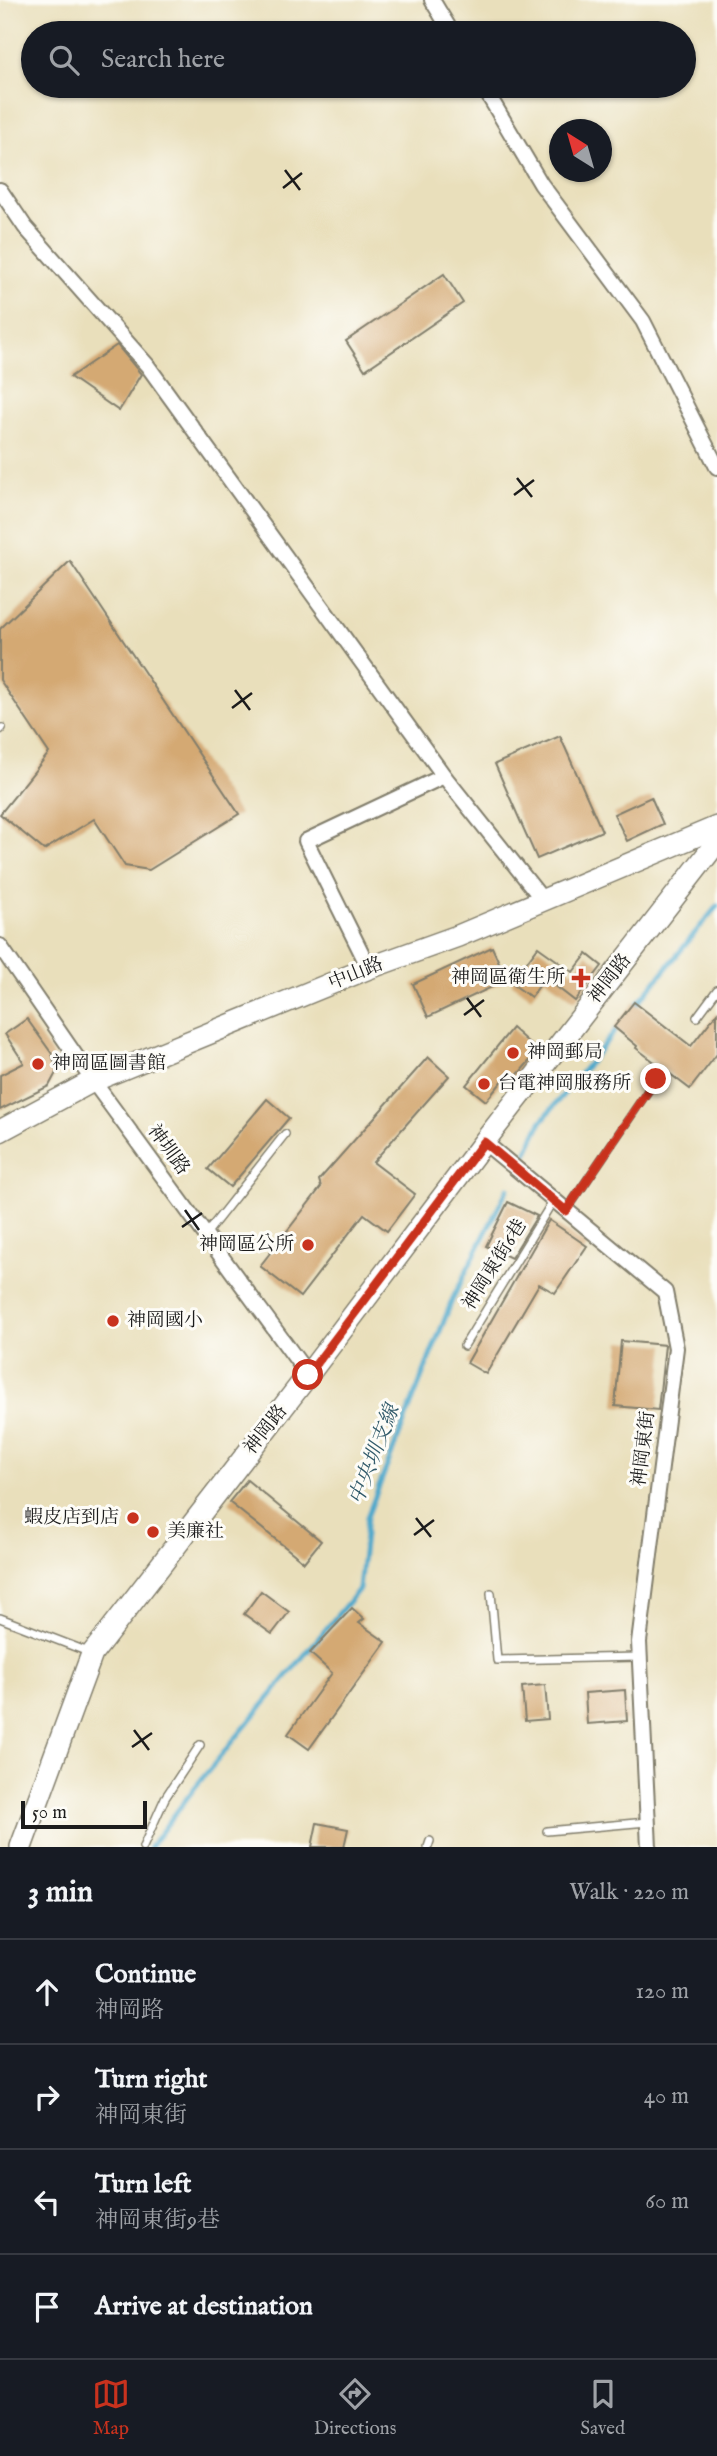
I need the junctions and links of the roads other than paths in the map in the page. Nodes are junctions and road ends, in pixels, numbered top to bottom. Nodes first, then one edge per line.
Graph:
1 (432, 0) edge
2 (445, 21) edge
3 (490, 98) edge
4 (0, 190) edge
5 (717, 467) edge
6 (444, 776) junction
7 (717, 827) edge
8 (717, 842) edge
9 (542, 899) junction
10 (2, 954) edge
11 (369, 968) junction
12 (717, 990) edge
13 (697, 1017) dead end
14 (656, 1079) dead end
15 (93, 1081) junction
16 (0, 1130) edge
17 (285, 1134) dead end
18 (484, 1142) junction
19 (553, 1200) junction
20 (566, 1211) junction
21 (205, 1235) junction
22 (464, 1346) dead end
23 (308, 1375) junction
24 (491, 1593) dead end
25 (0, 1618) edge
26 (92, 1654) junction
27 (640, 1657) junction
28 (201, 1745) dead end
29 (648, 1822) junction
30 (547, 1831) dead end
31 (21, 1847) edge
32 (143, 1847) edge
33 (649, 1847) edge

1 - 2 street
3 - 5 street
4 - 6 street
6 - 9 street
6 - 11 street
7 - 9 street, 中山路
8 - 18 street, 神岡路
9 - 11 street, 中山路
10 - 15 street, 神圳路
11 - 15 street, 中山路
12 - 13 lane
14 - 20 lane
15 - 16 street, 中山路
15 - 21 street, 神圳路
17 - 21 lane
18 - 19 street, 神岡東街
18 - 23 street, 神岡路
19 - 20 street, 神岡東街
19 - 22 lane, 神岡東街6巷
20 - 27 street, 神岡東街
21 - 23 street, 神圳路
23 - 26 street, 神岡路
24 - 27 lane
25 - 26 lane
26 - 31 street, 神岡路
27 - 29 street, 神岡東街
28 - 32 lane
29 - 30 lane
29 - 33 street, 神岡東街

